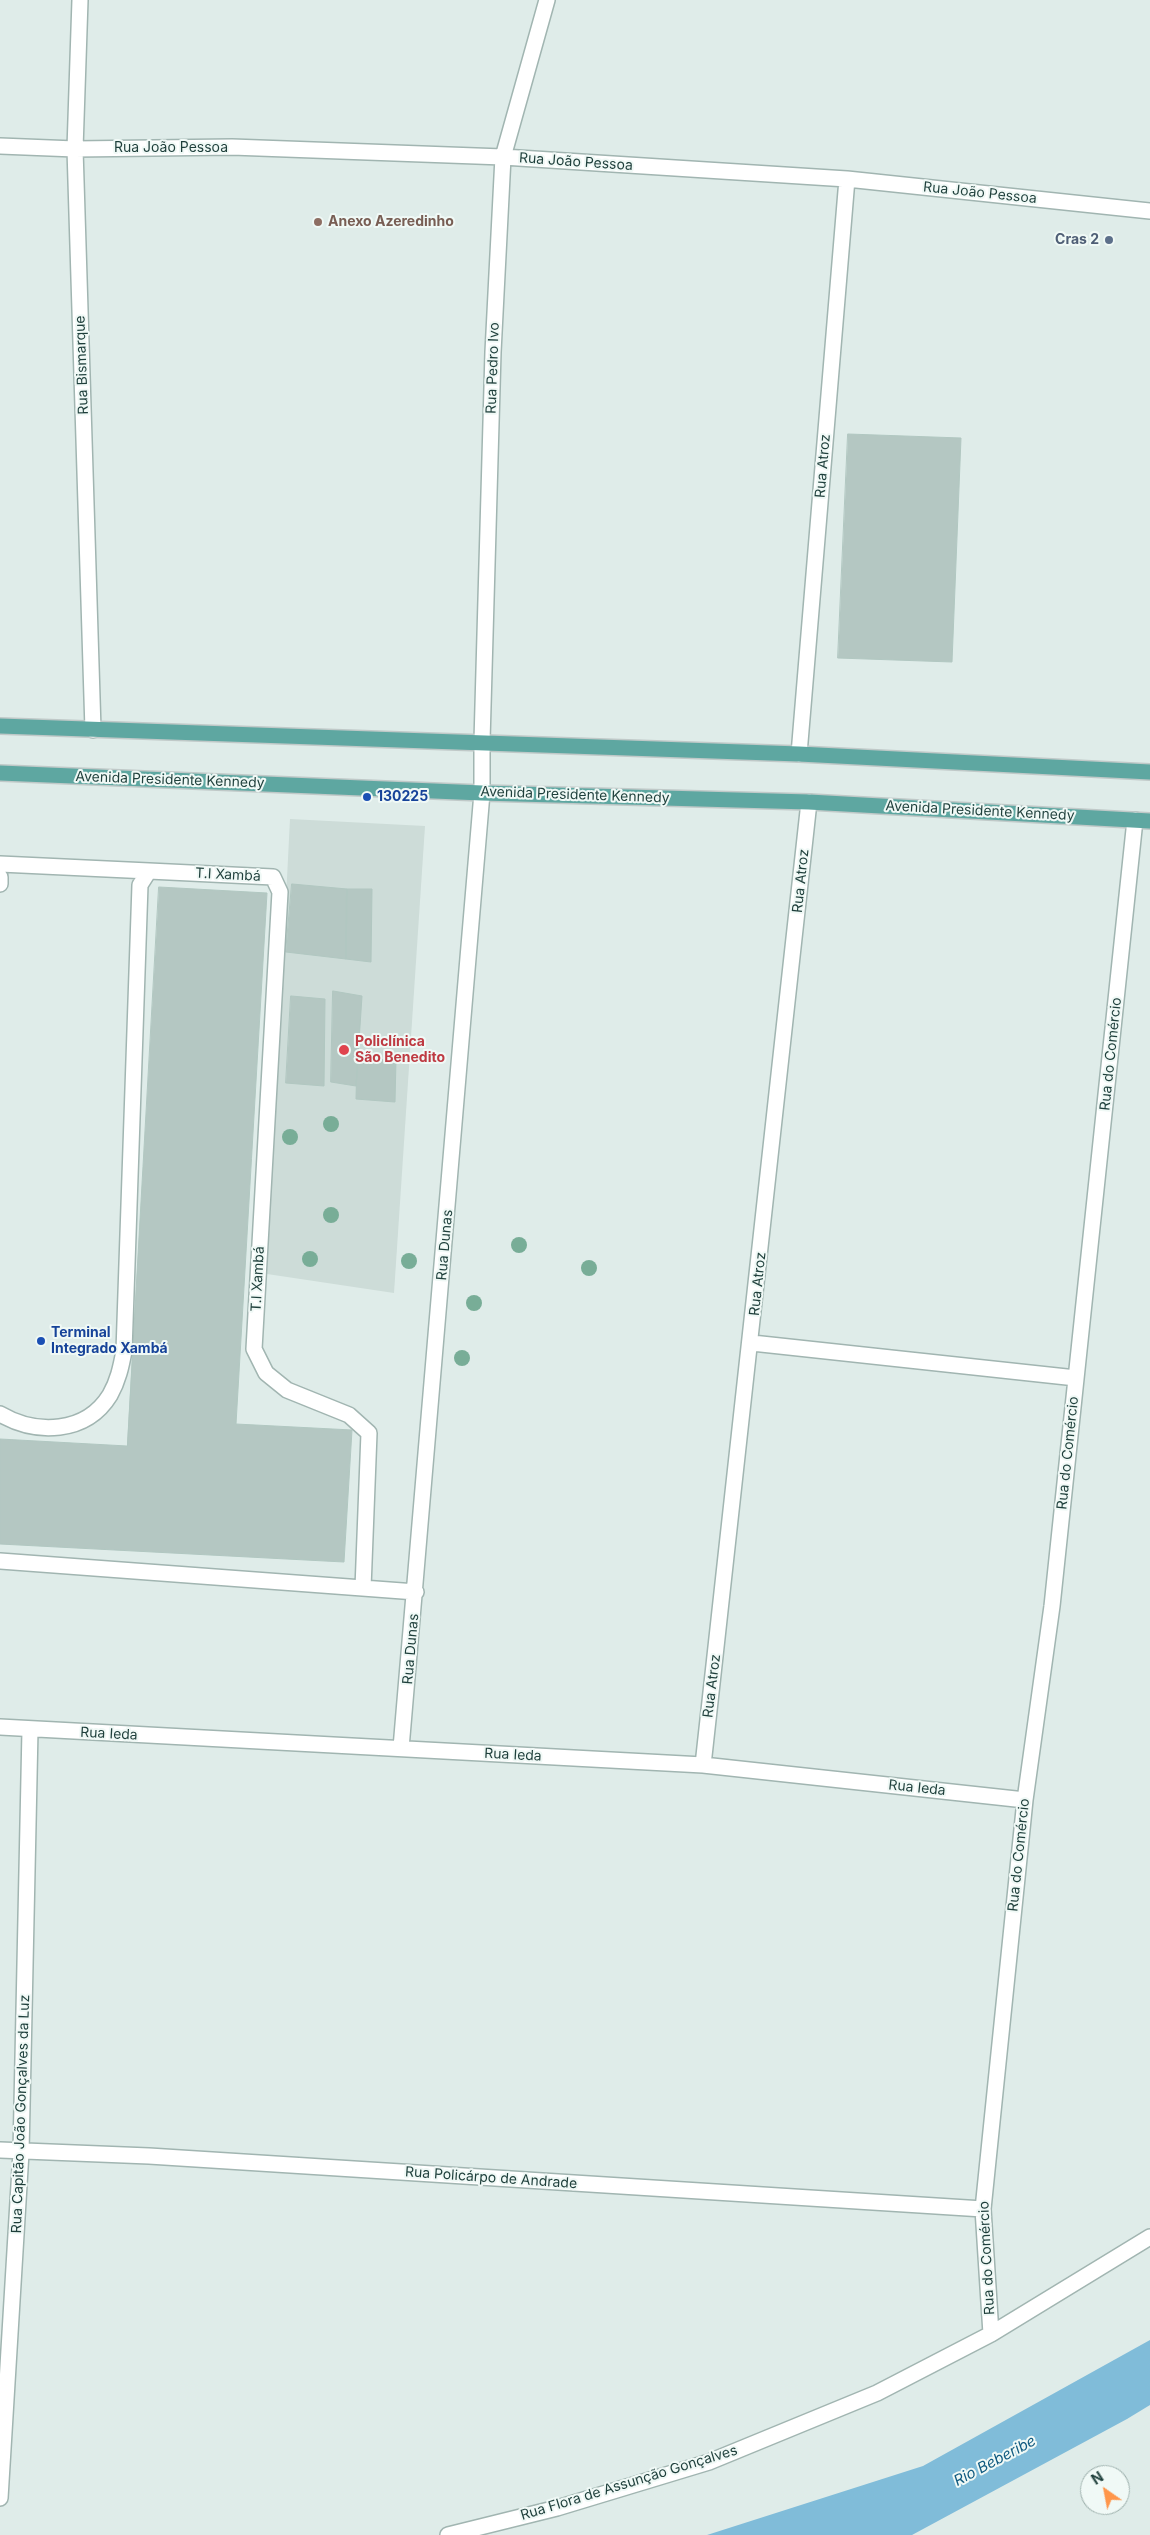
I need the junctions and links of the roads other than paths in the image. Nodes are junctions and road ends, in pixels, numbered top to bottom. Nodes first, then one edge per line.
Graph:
1 (80, 0) edge
2 (547, 0) edge
3 (0, 146) edge
4 (75, 149) junction
5 (503, 157) junction
6 (847, 179) junction
7 (1150, 211) edge
8 (0, 726) edge
9 (93, 730) junction
10 (482, 741) junction
11 (799, 754) junction
12 (1150, 772) edge
13 (0, 773) edge
14 (482, 793) junction
15 (809, 802) junction
16 (1143, 820) edge
17 (0, 864) edge
18 (149, 871) junction
19 (0, 877) edge
20 (0, 884) edge
21 (752, 1343) junction
22 (1076, 1378) junction
23 (0, 1414) edge
24 (0, 1561) edge
25 (363, 1588) junction
26 (416, 1592) junction
27 (0, 1727) edge
28 (30, 1730) junction
29 (402, 1748) junction
30 (703, 1765) junction
31 (1025, 1800) junction
32 (0, 2150) edge
33 (21, 2152) junction
34 (982, 2209) junction
35 (1150, 2237) edge
36 (991, 2334) junction
37 (0, 2498) edge
38 (448, 2535) edge

1 - 4 street, Rua Bismarque
2 - 5 street, Rua Pedro Ivo
3 - 4 street, Rua João Pessoa
4 - 5 street, Rua João Pessoa
4 - 9 street, Rua Bismarque
5 - 6 street, Rua João Pessoa
5 - 10 street, Rua Pedro Ivo
6 - 7 street, Rua João Pessoa
6 - 11 street, Rua Atroz
8 - 9 main road
9 - 10 main road
10 - 11 main road
10 - 14 street, Rua Dunas
11 - 12 main road
13 - 14 main road, Avenida Presidente Kennedy
14 - 15 main road, Avenida Presidente Kennedy
14 - 26 street, Rua Dunas
15 - 16 main road, Avenida Presidente Kennedy
15 - 21 street, Rua Atroz
16 - 22 street, Rua do Comércio
17 - 18 street
18 - 23 street
18 - 25 street, T.I Xambá
19 - 20 street
21 - 22 street, Rua do Comércio
21 - 30 street, Rua Atroz
22 - 31 street, Rua do Comércio
24 - 25 street
25 - 26 street
26 - 29 street, Rua Dunas
27 - 28 street, Rua Ieda
28 - 29 street, Rua Ieda
28 - 33 street, Rua Capitão João Gonçalves da Luz
29 - 30 street, Rua Ieda
30 - 31 street, Rua Ieda
31 - 34 street, Rua do Comércio
32 - 33 street, Rua Policárpo de Andrade
33 - 34 street, Rua Policárpo de Andrade
33 - 37 street, Rua Capitão João Gonçalves da Luz
34 - 36 street, Rua do Comércio
35 - 36 street, Rua Flora de Assunção Gonçalves
36 - 38 street, Rua Flora de Assunção Gonçalves

